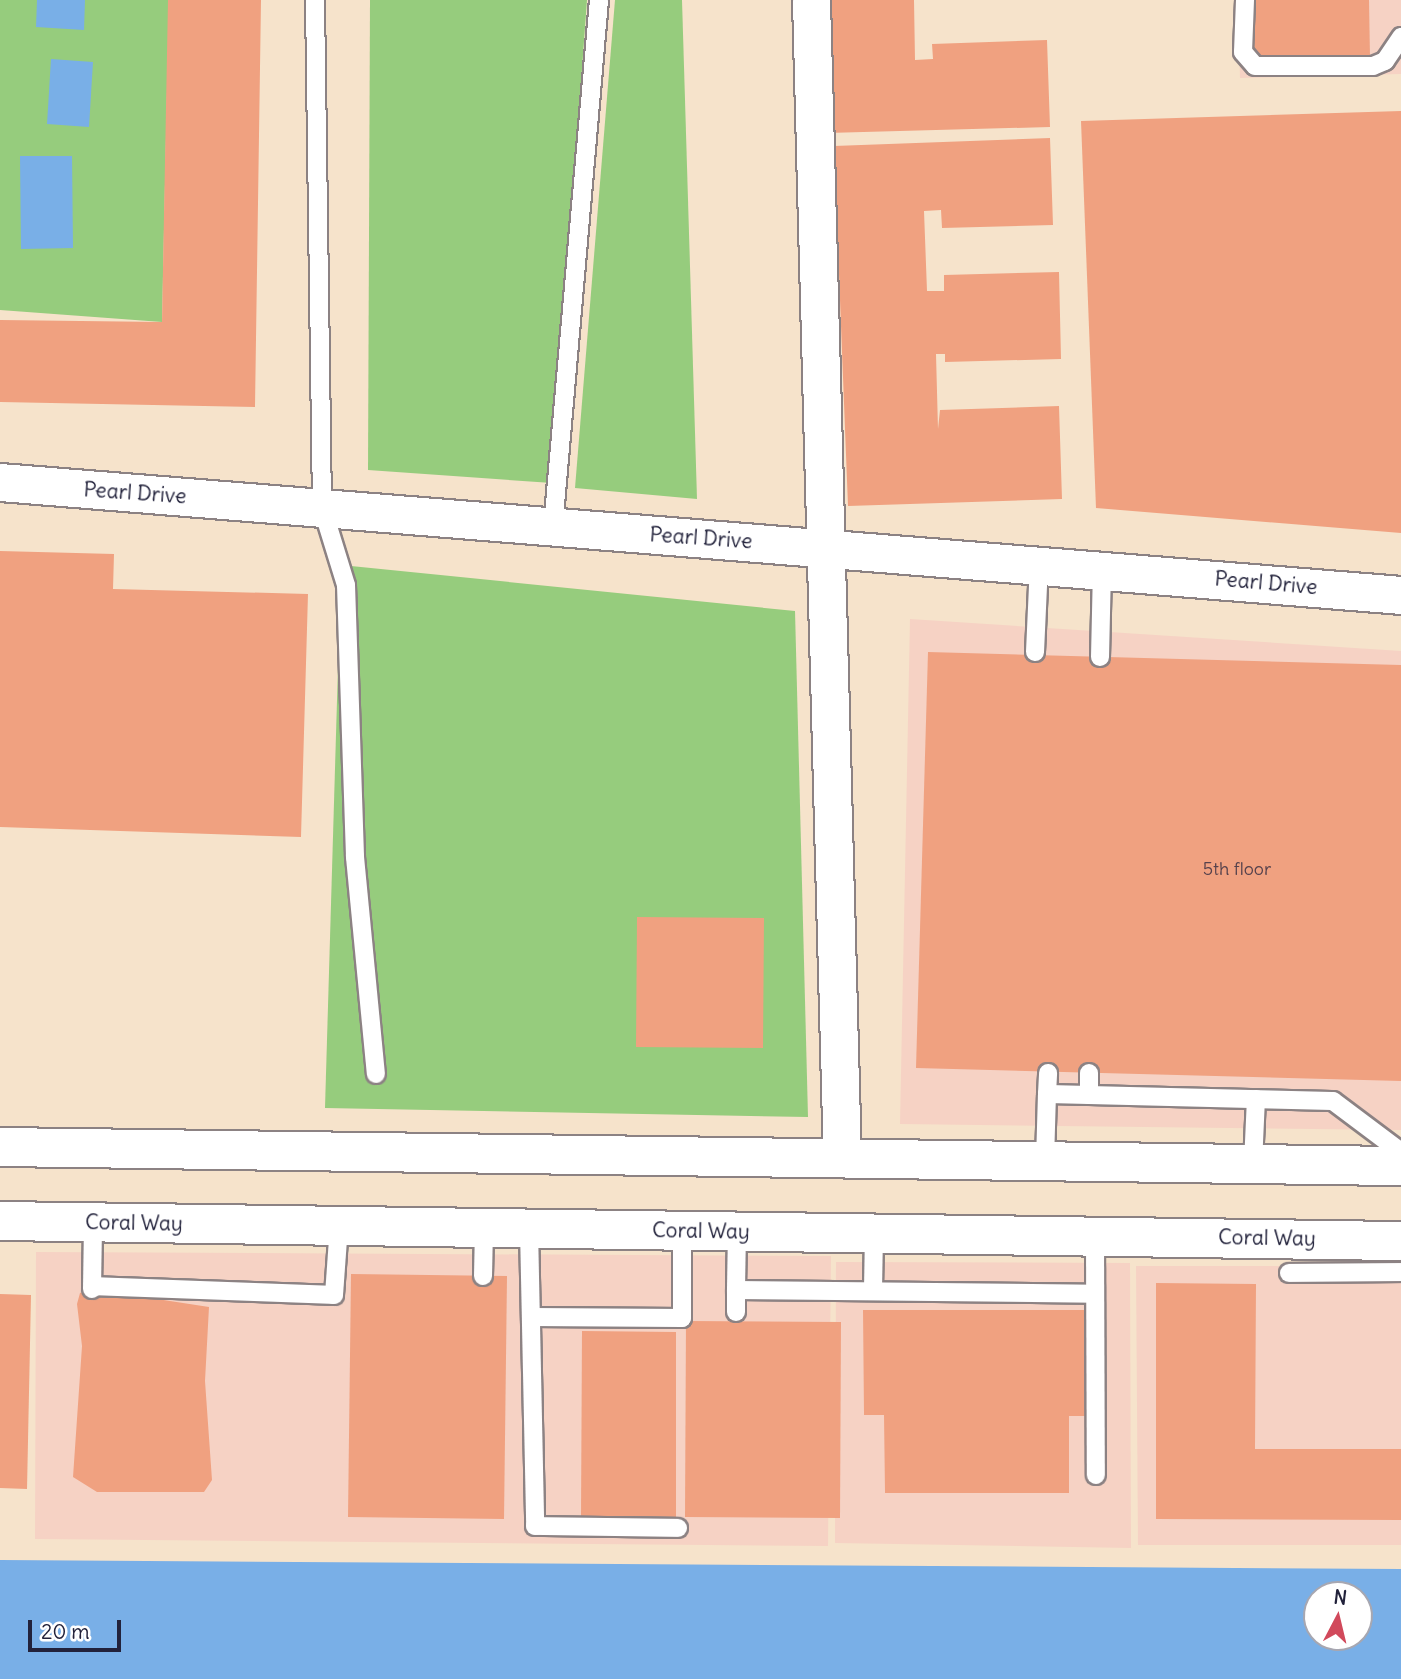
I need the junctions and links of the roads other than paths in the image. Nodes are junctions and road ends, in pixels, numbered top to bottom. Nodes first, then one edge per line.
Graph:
1 (315, 0) edge
2 (599, 0) edge
3 (811, 0) edge
4 (1245, 0) edge
5 (1401, 37) edge
6 (0, 482) edge
7 (322, 507) junction
8 (553, 527) junction
9 (825, 548) junction
10 (1039, 565) junction
11 (1102, 571) junction
12 (1401, 595) edge
13 (1035, 652) dead end
14 (1100, 657) dead end
15 (1048, 1073) dead end
16 (1089, 1073) dead end
17 (376, 1074) dead end
18 (1046, 1094) junction
19 (1089, 1095) junction
20 (1256, 1099) junction
21 (0, 1147) edge
22 (1401, 1152) edge
23 (842, 1158) junction
24 (1045, 1161) junction
25 (1253, 1164) junction
26 (1401, 1166) edge
27 (0, 1221) edge
28 (93, 1222) junction
29 (339, 1225) junction
30 (484, 1228) junction
31 (529, 1228) junction
32 (682, 1231) junction
33 (737, 1231) junction
34 (874, 1234) junction
35 (1095, 1238) junction
36 (1401, 1241) edge
37 (1401, 1272) edge
38 (1289, 1273) dead end
39 (484, 1276) dead end
40 (736, 1290) junction
41 (873, 1290) junction
42 (1095, 1294) junction
43 (736, 1312) dead end
44 (531, 1317) junction
45 (1096, 1475) dead end
46 (678, 1528) dead end

1 - 7 lane
2 - 8 lane
3 - 9 street
4 - 5 lane
6 - 7 street, Pearl Drive
7 - 8 street, Pearl Drive
7 - 17 lane
8 - 9 street, Pearl Drive
9 - 10 street, Pearl Drive
9 - 23 street
10 - 11 street, Pearl Drive
10 - 13 lane
11 - 12 street, Pearl Drive
11 - 14 lane
15 - 18 lane
16 - 19 lane
18 - 19 lane
18 - 24 lane
19 - 20 lane
20 - 22 lane
20 - 25 lane
21 - 23 street
23 - 24 street
24 - 25 street
25 - 26 street
27 - 28 street, Coral Way
28 - 29 street, Coral Way
28 - 29 lane
29 - 30 street, Coral Way
30 - 31 street, Coral Way
30 - 39 lane
31 - 32 street, Coral Way
31 - 44 lane
32 - 33 street, Coral Way
32 - 44 lane
33 - 34 street, Coral Way
33 - 40 lane
34 - 35 street, Coral Way
34 - 41 lane
35 - 36 street, Coral Way
35 - 42 lane
37 - 38 lane
40 - 41 lane
40 - 43 lane
41 - 42 lane
42 - 45 lane
44 - 46 lane

